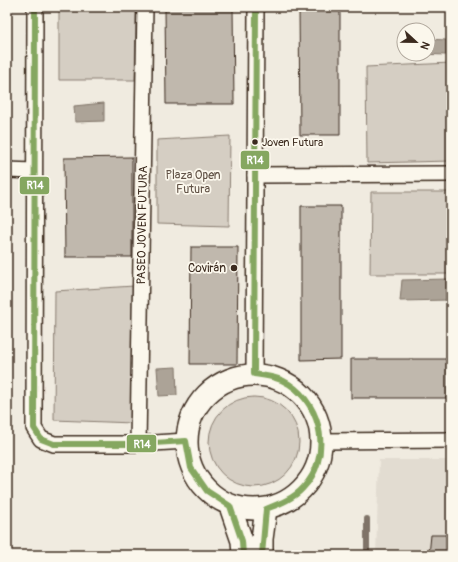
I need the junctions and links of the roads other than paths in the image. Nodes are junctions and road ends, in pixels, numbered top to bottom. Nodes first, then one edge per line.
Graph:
1 (35, 7) edge
2 (145, 7) edge
3 (256, 7) edge
4 (7, 170) edge
5 (34, 171) junction
6 (451, 174) edge
7 (255, 175) junction
8 (254, 374) junction
9 (451, 440) edge
10 (186, 441) junction
11 (321, 441) junction
12 (138, 444) junction
13 (230, 506) junction
14 (266, 509) junction
15 (242, 555) edge
16 (262, 555) edge

1 - 5 street
2 - 12 street, PASEO JOVEN FUTURA
3 - 7 street
4 - 5 street
5 - 12 street
6 - 7 street
7 - 8 street
8 - 10 street
8 - 11 street
9 - 11 street
10 - 12 street
10 - 13 street
11 - 14 street
13 - 14 street
13 - 15 street
14 - 16 street

